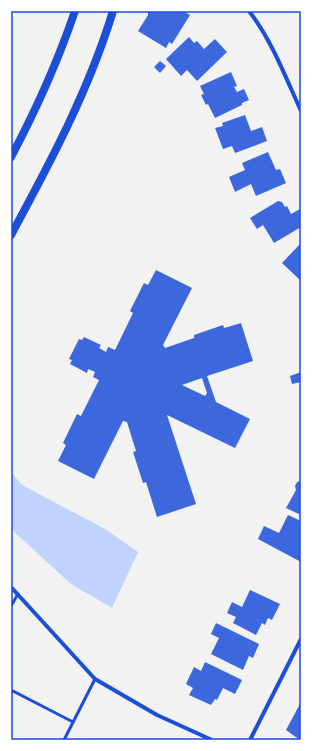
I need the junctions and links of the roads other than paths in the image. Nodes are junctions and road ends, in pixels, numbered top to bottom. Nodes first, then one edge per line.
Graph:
1 (75, 11) edge
2 (113, 11) edge
3 (249, 11) edge
4 (301, 111) edge
5 (11, 157) edge
6 (11, 235) edge
7 (11, 586) edge
8 (18, 594) junction
9 (11, 606) edge
10 (301, 639) edge
11 (95, 679) junction
12 (11, 690) edge
13 (73, 722) junction
14 (64, 740) edge
15 (212, 740) edge
16 (250, 740) edge

1 - 5 main road
2 - 6 main road
3 - 4 street
7 - 8 street
8 - 9 lane
8 - 11 street
10 - 16 street
11 - 13 lane
11 - 15 street
12 - 13 lane
13 - 14 lane

